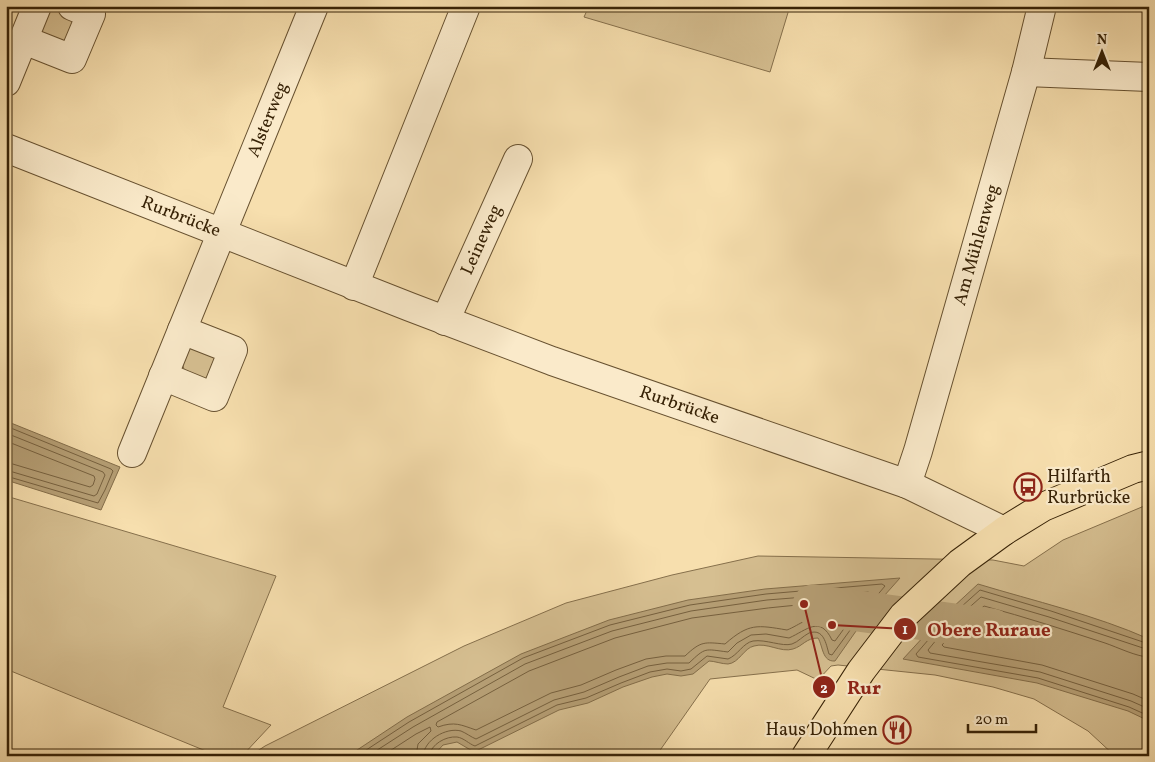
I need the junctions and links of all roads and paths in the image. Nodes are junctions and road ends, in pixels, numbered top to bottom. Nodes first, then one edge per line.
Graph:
1 (38, 6) edge
2 (72, 6) edge
3 (314, 6) edge
4 (466, 6) edge
5 (1042, 6) edge
6 (24, 40) junction
7 (1026, 72) junction
8 (1149, 77) edge
9 (6, 82) edge
10 (6, 148) edge
11 (518, 159) dead end
12 (221, 233) junction
13 (354, 286) junction
14 (445, 321) junction
15 (182, 330) junction
16 (163, 376) junction
17 (132, 453) dead end
18 (1149, 465) edge
19 (907, 484) junction
20 (1004, 531) junction
21 (806, 756) edge

1 - 6 street
2 - 6 street
3 - 12 street, Alsterweg
4 - 13 street
5 - 7 street, Am Mühlenweg
6 - 9 street
7 - 8 street
7 - 19 street, Am Mühlenweg
10 - 12 street, Rurbrücke
11 - 14 street, Leineweg
12 - 13 street, Rurbrücke
12 - 15 street, Alsterweg
13 - 14 street, Rurbrücke
14 - 19 street, Rurbrücke
15 - 16 street, Alsterweg
15 - 16 street
16 - 17 street, Alsterweg
18 - 20 main road
19 - 20 street, Rurbrücke
20 - 21 main road

